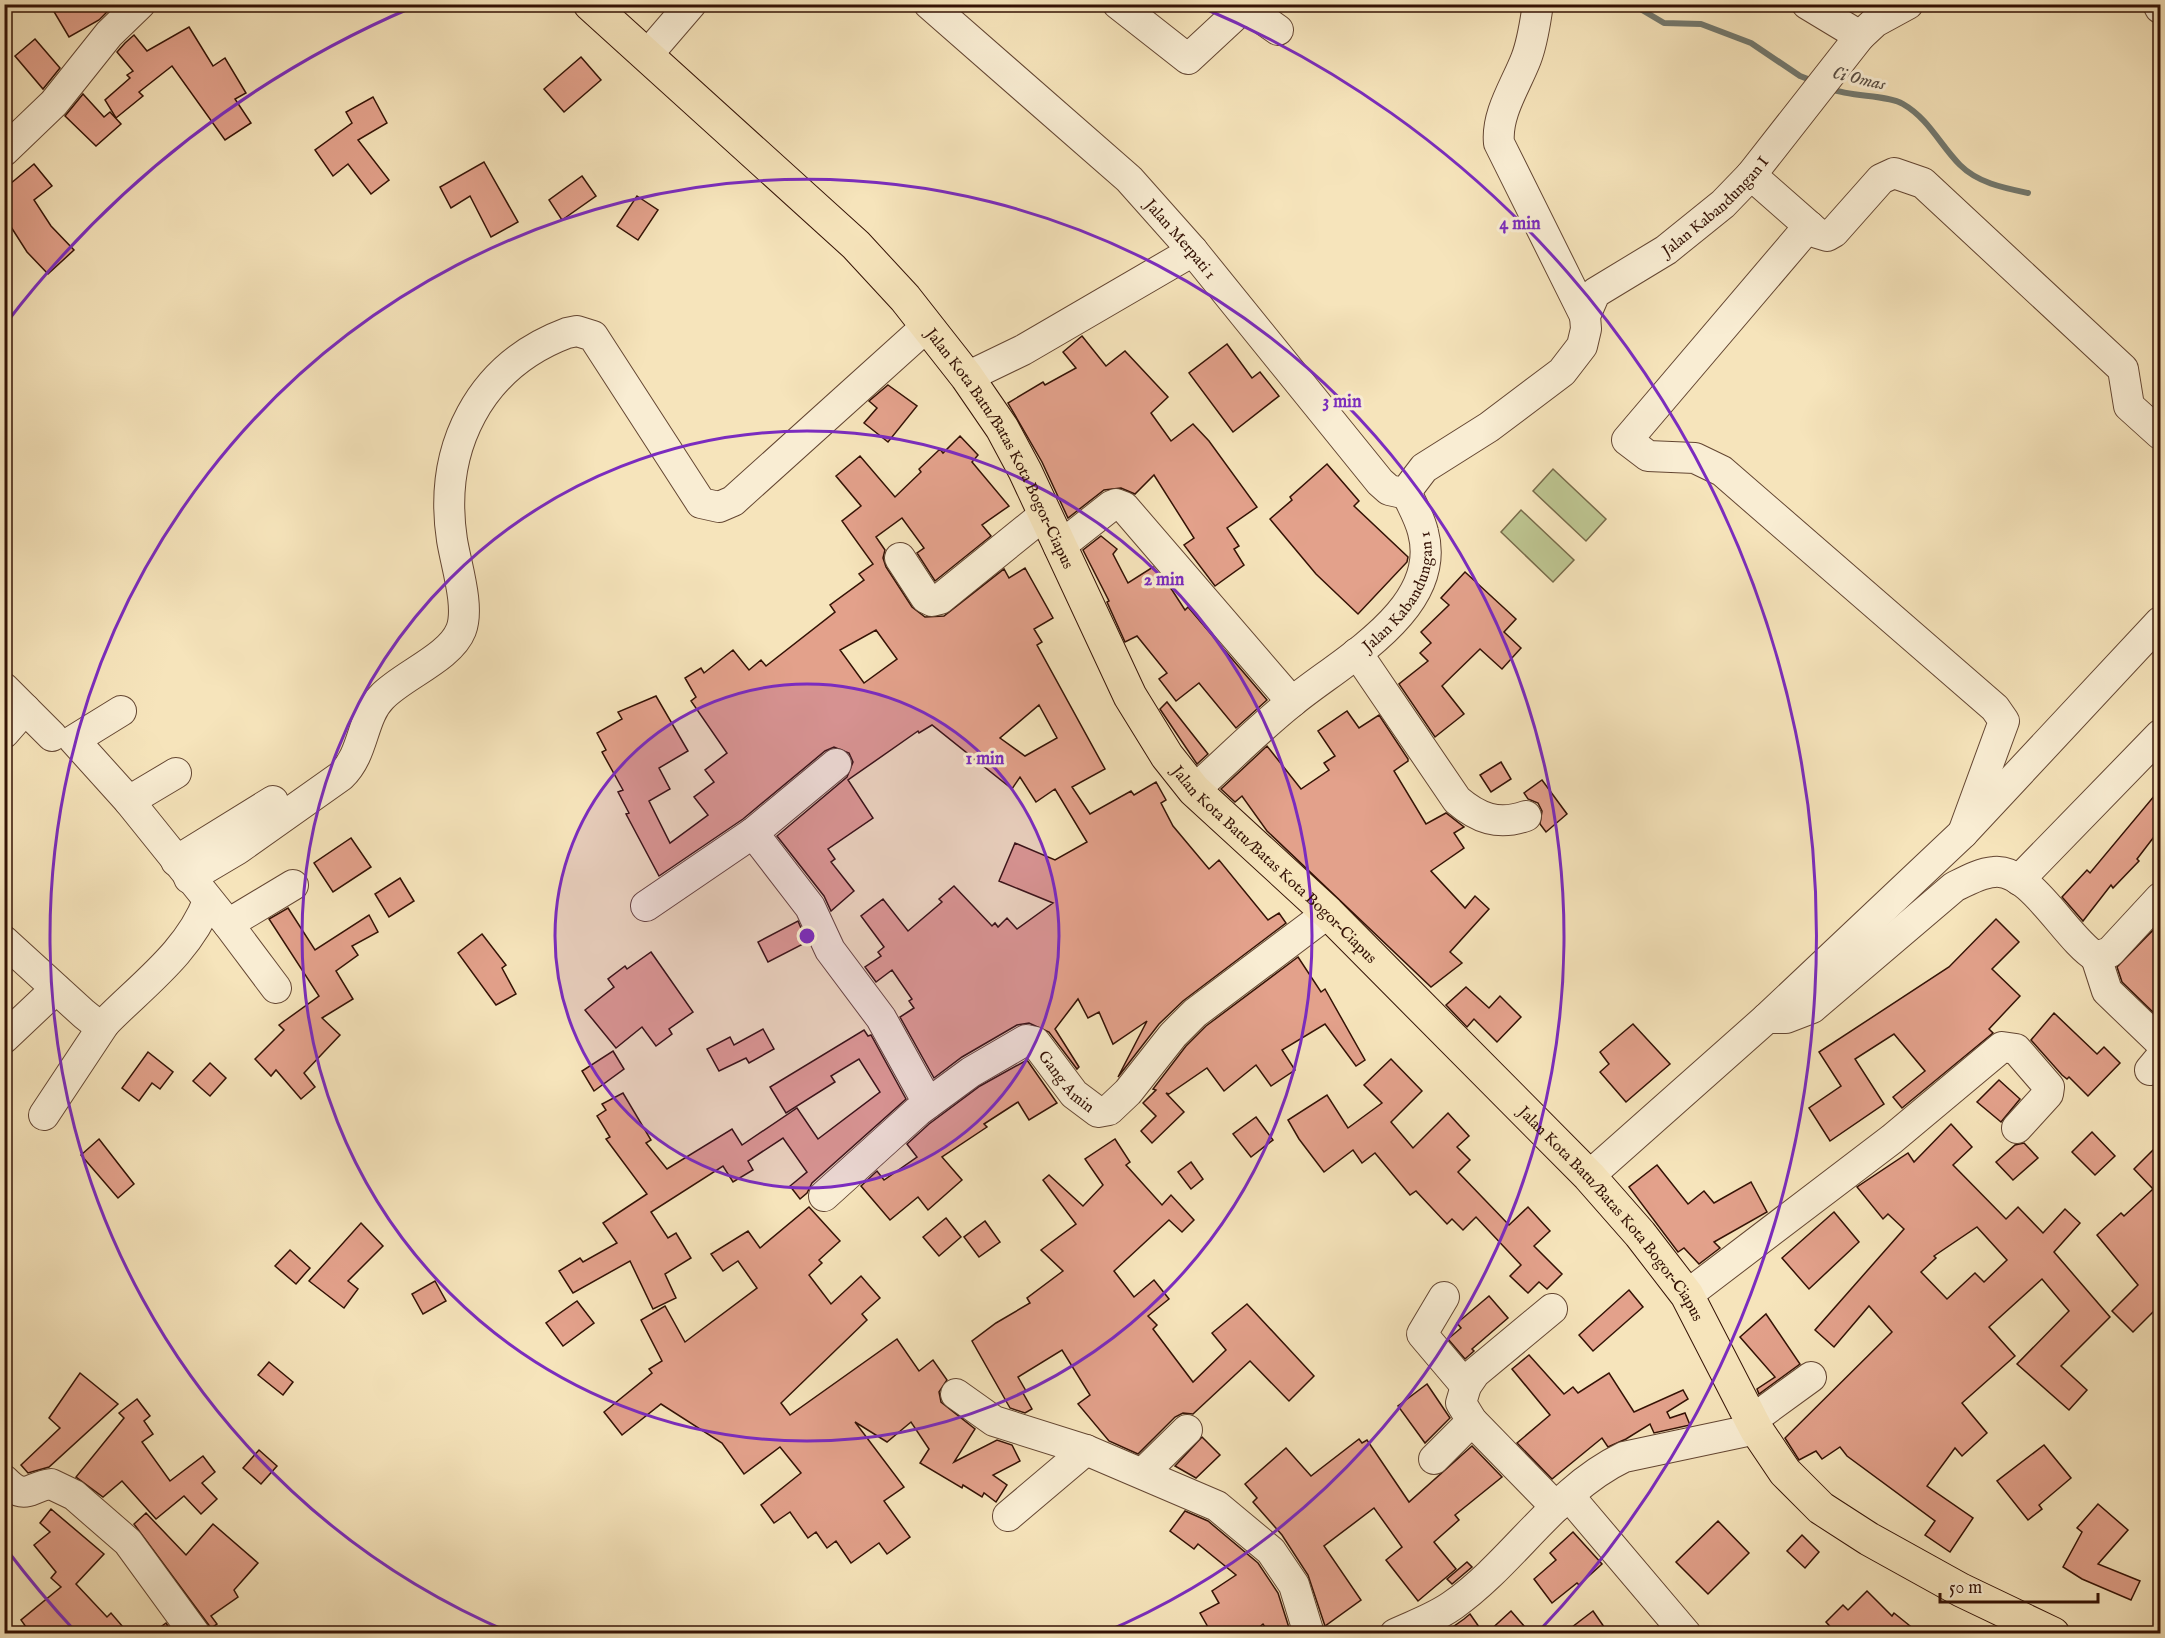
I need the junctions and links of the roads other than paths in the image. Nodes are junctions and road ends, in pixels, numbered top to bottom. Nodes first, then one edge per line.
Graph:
1 (140, 4) edge
2 (590, 4) edge
3 (691, 4) edge
4 (929, 4) edge
5 (1118, 4) edge
6 (1538, 4) edge
7 (1807, 4) edge
8 (1908, 4) edge
9 (1242, 6) edge
10 (1278, 30) dead end
11 (1850, 46) junction
12 (648, 54) junction
13 (4, 151) edge
14 (1751, 175) junction
15 (1809, 226) junction
16 (1193, 251) junction
17 (1590, 305) junction
18 (926, 327) junction
19 (967, 377) junction
20 (2160, 435) edge
21 (1407, 494) junction
22 (1045, 514) junction
23 (1059, 547) junction
24 (900, 558) dead end
25 (2160, 622) edge
26 (1357, 653) junction
27 (4, 688) edge
28 (1292, 702) junction
29 (25, 709) junction
30 (121, 711) dead end
31 (4, 733) edge
32 (2160, 735) edge
33 (52, 736) dead end
34 (335, 762) dead end
35 (836, 764) dead end
36 (176, 773) dead end
37 (1194, 790) junction
38 (129, 801) junction
39 (1526, 816) dead end
40 (753, 833) junction
41 (1963, 834) junction
42 (191, 880) junction
43 (2019, 880) junction
44 (293, 885) dead end
45 (2160, 898) edge
46 (646, 906) dead end
47 (1328, 913) junction
48 (228, 924) junction
49 (4, 941) edge
50 (2096, 957) junction
51 (276, 988) dead end
52 (56, 989) junction
53 (1767, 1018) junction
54 (105, 1023) junction
55 (4, 1038) edge
56 (2160, 1042) edge
57 (928, 1103) junction
58 (44, 1115) dead end
59 (2017, 1128) dead end
60 (1589, 1176) junction
61 (825, 1196) dead end
62 (1687, 1295) junction
63 (1444, 1297) dead end
64 (1552, 1310) dead end
65 (1810, 1377) dead end
66 (1466, 1386) junction
67 (957, 1394) dead end
68 (1472, 1421) junction
69 (1754, 1425) junction
70 (1187, 1430) dead end
71 (1086, 1450) junction
72 (1434, 1459) dead end
73 (1143, 1473) junction
74 (4, 1480) edge
75 (1562, 1502) junction
76 (1008, 1516) dead end
77 (195, 1634) edge
78 (1309, 1634) edge
79 (1395, 1634) edge
80 (1686, 1634) edge
81 (2053, 1634) edge

1 - 13 street
2 - 12 main road, Jalan Kota Batu/Batas Kota Bogor–Ciapus
3 - 12 street
4 - 16 street, Jalan Merpati 1
5 - 9 street
6 - 17 street
7 - 11 street
8 - 11 street
9 - 10 street
11 - 14 street, Jalan Kabandungan I
12 - 18 main road, Jalan Kota Batu/Batas Kota Bogor–Ciapus
14 - 15 street
14 - 17 street, Jalan Kabandungan I
15 - 20 street
15 - 41 street
16 - 19 street
16 - 21 street, Jalan Merpati 1
17 - 21 street
18 - 19 main road, Jalan Kota Batu/Batas Kota Bogor–Ciapus
18 - 42 street
19 - 22 main road, Jalan Kota Batu/Batas Kota Bogor–Ciapus
21 - 26 street, Jalan Kabandungan 1
22 - 23 main road, Jalan Kota Batu/Batas Kota Bogor–Ciapus
22 - 24 street
23 - 28 street
23 - 37 main road, Jalan Kota Batu/Batas Kota Bogor–Ciapus
25 - 41 street
26 - 28 street, Jalan Kabandungan 1
26 - 39 street
27 - 29 street
28 - 37 street, Jalan Kabandungan 1
29 - 31 street
29 - 33 street
30 - 38 street
32 - 43 street
34 - 42 street
35 - 40 street
36 - 38 street
37 - 47 main road, Jalan Kota Batu/Batas Kota Bogor–Ciapus
38 - 42 street
40 - 46 street
40 - 57 street
41 - 53 street
42 - 48 street
42 - 54 street
43 - 50 street
43 - 53 street
44 - 48 street
45 - 50 street
47 - 57 street, Gang Amin
47 - 60 main road, Jalan Kota Batu/Batas Kota Bogor–Ciapus
48 - 51 street
49 - 52 street
50 - 56 street
52 - 54 street
52 - 55 street
53 - 60 street
54 - 58 street
57 - 61 street, Gang Amin
59 - 62 street
60 - 62 main road, Jalan Kota Batu/Batas Kota Bogor–Ciapus
62 - 69 main road, Jalan Kota Batu/Batas Kota Bogor–Ciapus
63 - 66 street
64 - 66 street
65 - 69 street
66 - 68 street
67 - 71 street
68 - 72 street
68 - 75 street
69 - 75 street
69 - 81 main road, Jalan Kota Batu/Batas Kota Bogor–Ciapus
70 - 73 street
71 - 73 street
71 - 76 street
73 - 78 street
74 - 77 street
75 - 79 street
75 - 80 street

